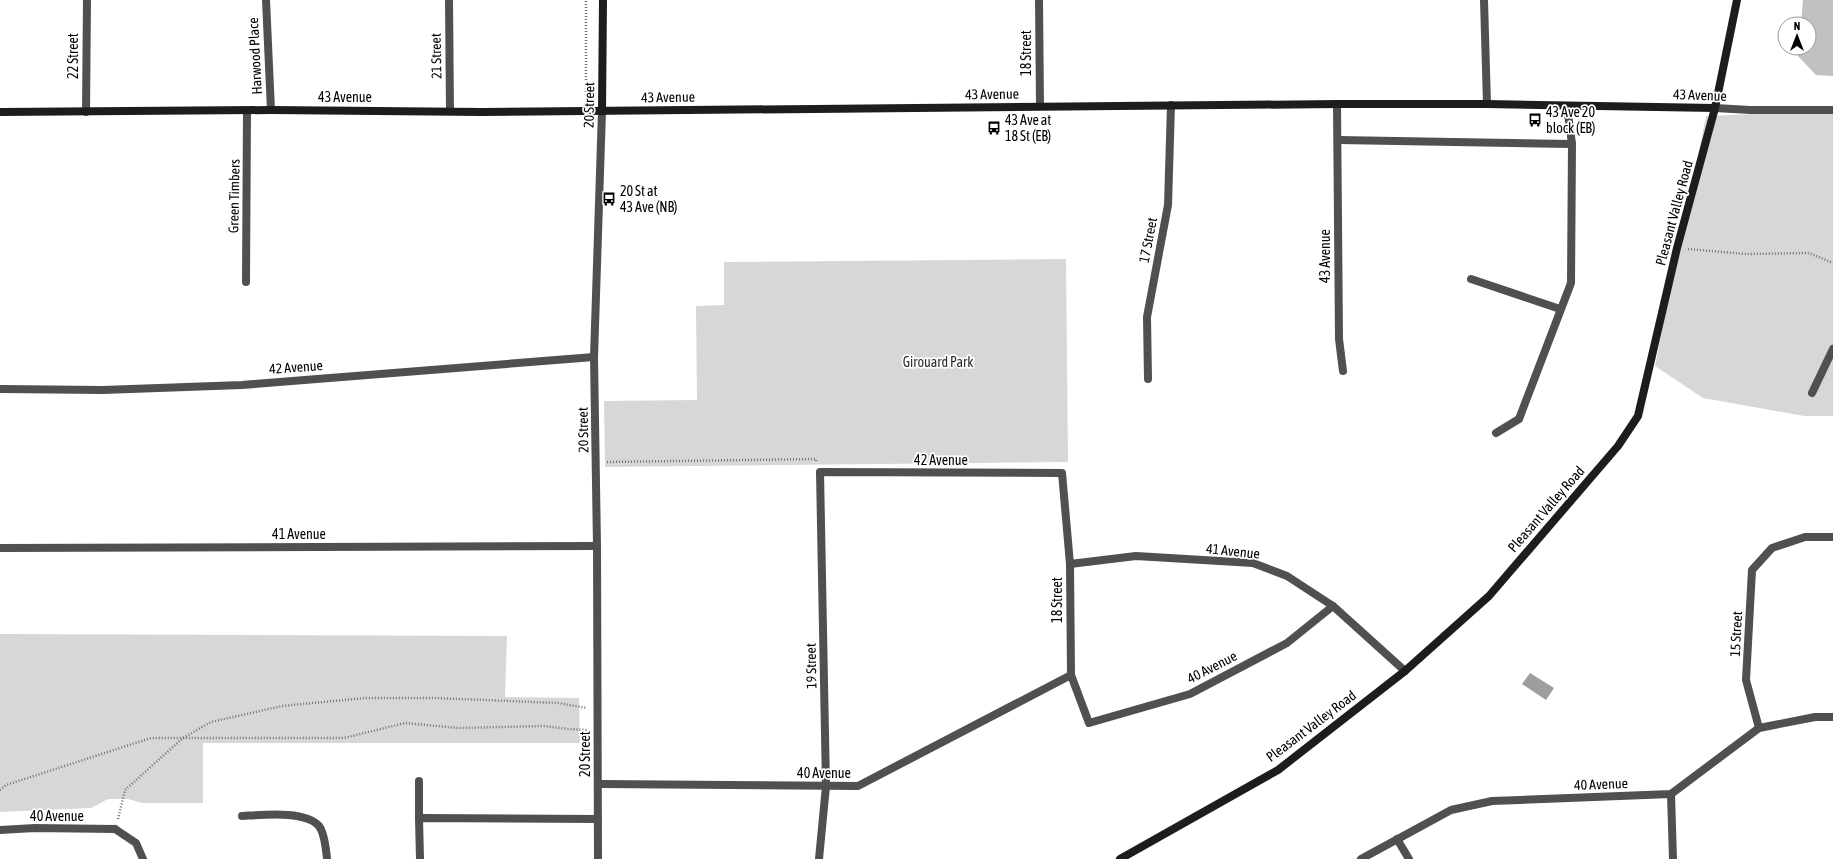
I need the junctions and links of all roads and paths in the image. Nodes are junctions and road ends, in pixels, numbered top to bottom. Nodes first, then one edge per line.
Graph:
1 (86, 0) edge
2 (266, 0) edge
3 (449, 0) edge
4 (586, 0) edge
5 (603, 0) edge
6 (1039, 0) edge
7 (1484, 0) edge
8 (1737, 0) edge
9 (586, 95) dead end
10 (1337, 104) junction
11 (1487, 104) junction
12 (1171, 105) junction
13 (1040, 106) junction
14 (1567, 106) junction
15 (1715, 108) junction
16 (270, 110) junction
17 (1833, 110) edge
18 (247, 111) junction
19 (450, 111) junction
20 (602, 111) junction
21 (0, 112) edge
22 (86, 112) junction
23 (1338, 140) junction
24 (1572, 144) junction
25 (1677, 248) junction
26 (1833, 263) edge
27 (1471, 279) dead end
28 (246, 282) dead end
29 (1560, 309) junction
30 (1833, 348) edge
31 (594, 357) junction
32 (1343, 371) dead end
33 (1148, 380) dead end
34 (0, 389) edge
35 (1812, 393) dead end
36 (1496, 433) dead end
37 (596, 462) junction
38 (820, 472) junction
39 (1062, 473) joint
40 (1833, 537) edge
41 (597, 546) junction
42 (0, 548) edge
43 (1070, 564) junction
44 (1333, 606) junction
45 (1405, 671) junction
46 (1071, 675) junction
47 (598, 710) junction
48 (1833, 717) edge
49 (1089, 723) joint
50 (1759, 728) junction
51 (598, 730) junction
52 (183, 738) junction
53 (419, 781) dead end
54 (598, 784) junction
55 (826, 786) junction
56 (0, 790) edge
57 (1671, 794) junction
58 (242, 816) dead end
59 (420, 818) junction
60 (598, 819) junction
61 (0, 830) edge
62 (115, 830) junction
63 (1397, 839) junction
64 (143, 859) edge
65 (327, 859) edge
66 (420, 859) edge
67 (598, 859) edge
68 (819, 859) edge
69 (1120, 859) edge
70 (1361, 859) edge
71 (1409, 859) edge
72 (1673, 859) edge

1 - 22 street, 22 Street
2 - 16 street, Harwood Place
3 - 19 street, 21 Street
4 - 9 path
5 - 20 street, 20 Street
6 - 13 street, 18 Street
7 - 11 street
8 - 15 street, Pleasant Valley Road
10 - 11 street, 43 Avenue
10 - 12 street, 43 Avenue
10 - 23 street, 43 Avenue
11 - 14 street, 43 Avenue
12 - 13 street, 43 Avenue
12 - 33 street, 17 Street
13 - 20 street, 43 Avenue
14 - 15 street, 43 Avenue
14 - 24 street
15 - 17 street, 43 Avenue
15 - 25 street, Pleasant Valley Road
16 - 18 street, 43 Avenue
16 - 19 street, 43 Avenue
18 - 22 street, 43 Avenue
18 - 28 street, Green Timbers
19 - 20 street, 43 Avenue
20 - 31 street, 20 Street
21 - 22 street, 43 Avenue
23 - 24 street
23 - 32 street, 43 Avenue
24 - 29 street
25 - 26 path
25 - 45 street, Pleasant Valley Road
27 - 29 street
29 - 36 street
30 - 35 street
31 - 34 street, 42 Avenue
31 - 37 street, 20 Street
37 - 38 path
37 - 41 street, 20 Street
38 - 39 street, 42 Avenue
38 - 55 street, 19 Street
39 - 43 street, 18 Street
40 - 50 street, 15 Street
41 - 42 street, 41 Avenue
41 - 47 street, 20 Street
43 - 44 street, 41 Avenue
43 - 46 street, 18 Street
44 - 45 street, 41 Avenue
44 - 49 street, 40 Avenue
45 - 69 street, Pleasant Valley Road
46 - 49 street, 18 Street
46 - 55 street, 40 Avenue
47 - 51 street, 20 Street
47 - 52 path
48 - 50 street
50 - 57 street
51 - 52 path
51 - 54 street, 20 Street
52 - 56 path
52 - 62 path
53 - 59 street
54 - 55 street, 40 Avenue
54 - 60 street, 20 Street
55 - 68 street, 19 Street
57 - 63 street, 40 Avenue
57 - 72 street
58 - 65 street
59 - 60 street
59 - 66 street
60 - 67 street, 20 Street
61 - 62 street, 40 Avenue
62 - 64 street
63 - 70 street, 40 Avenue
63 - 71 street

